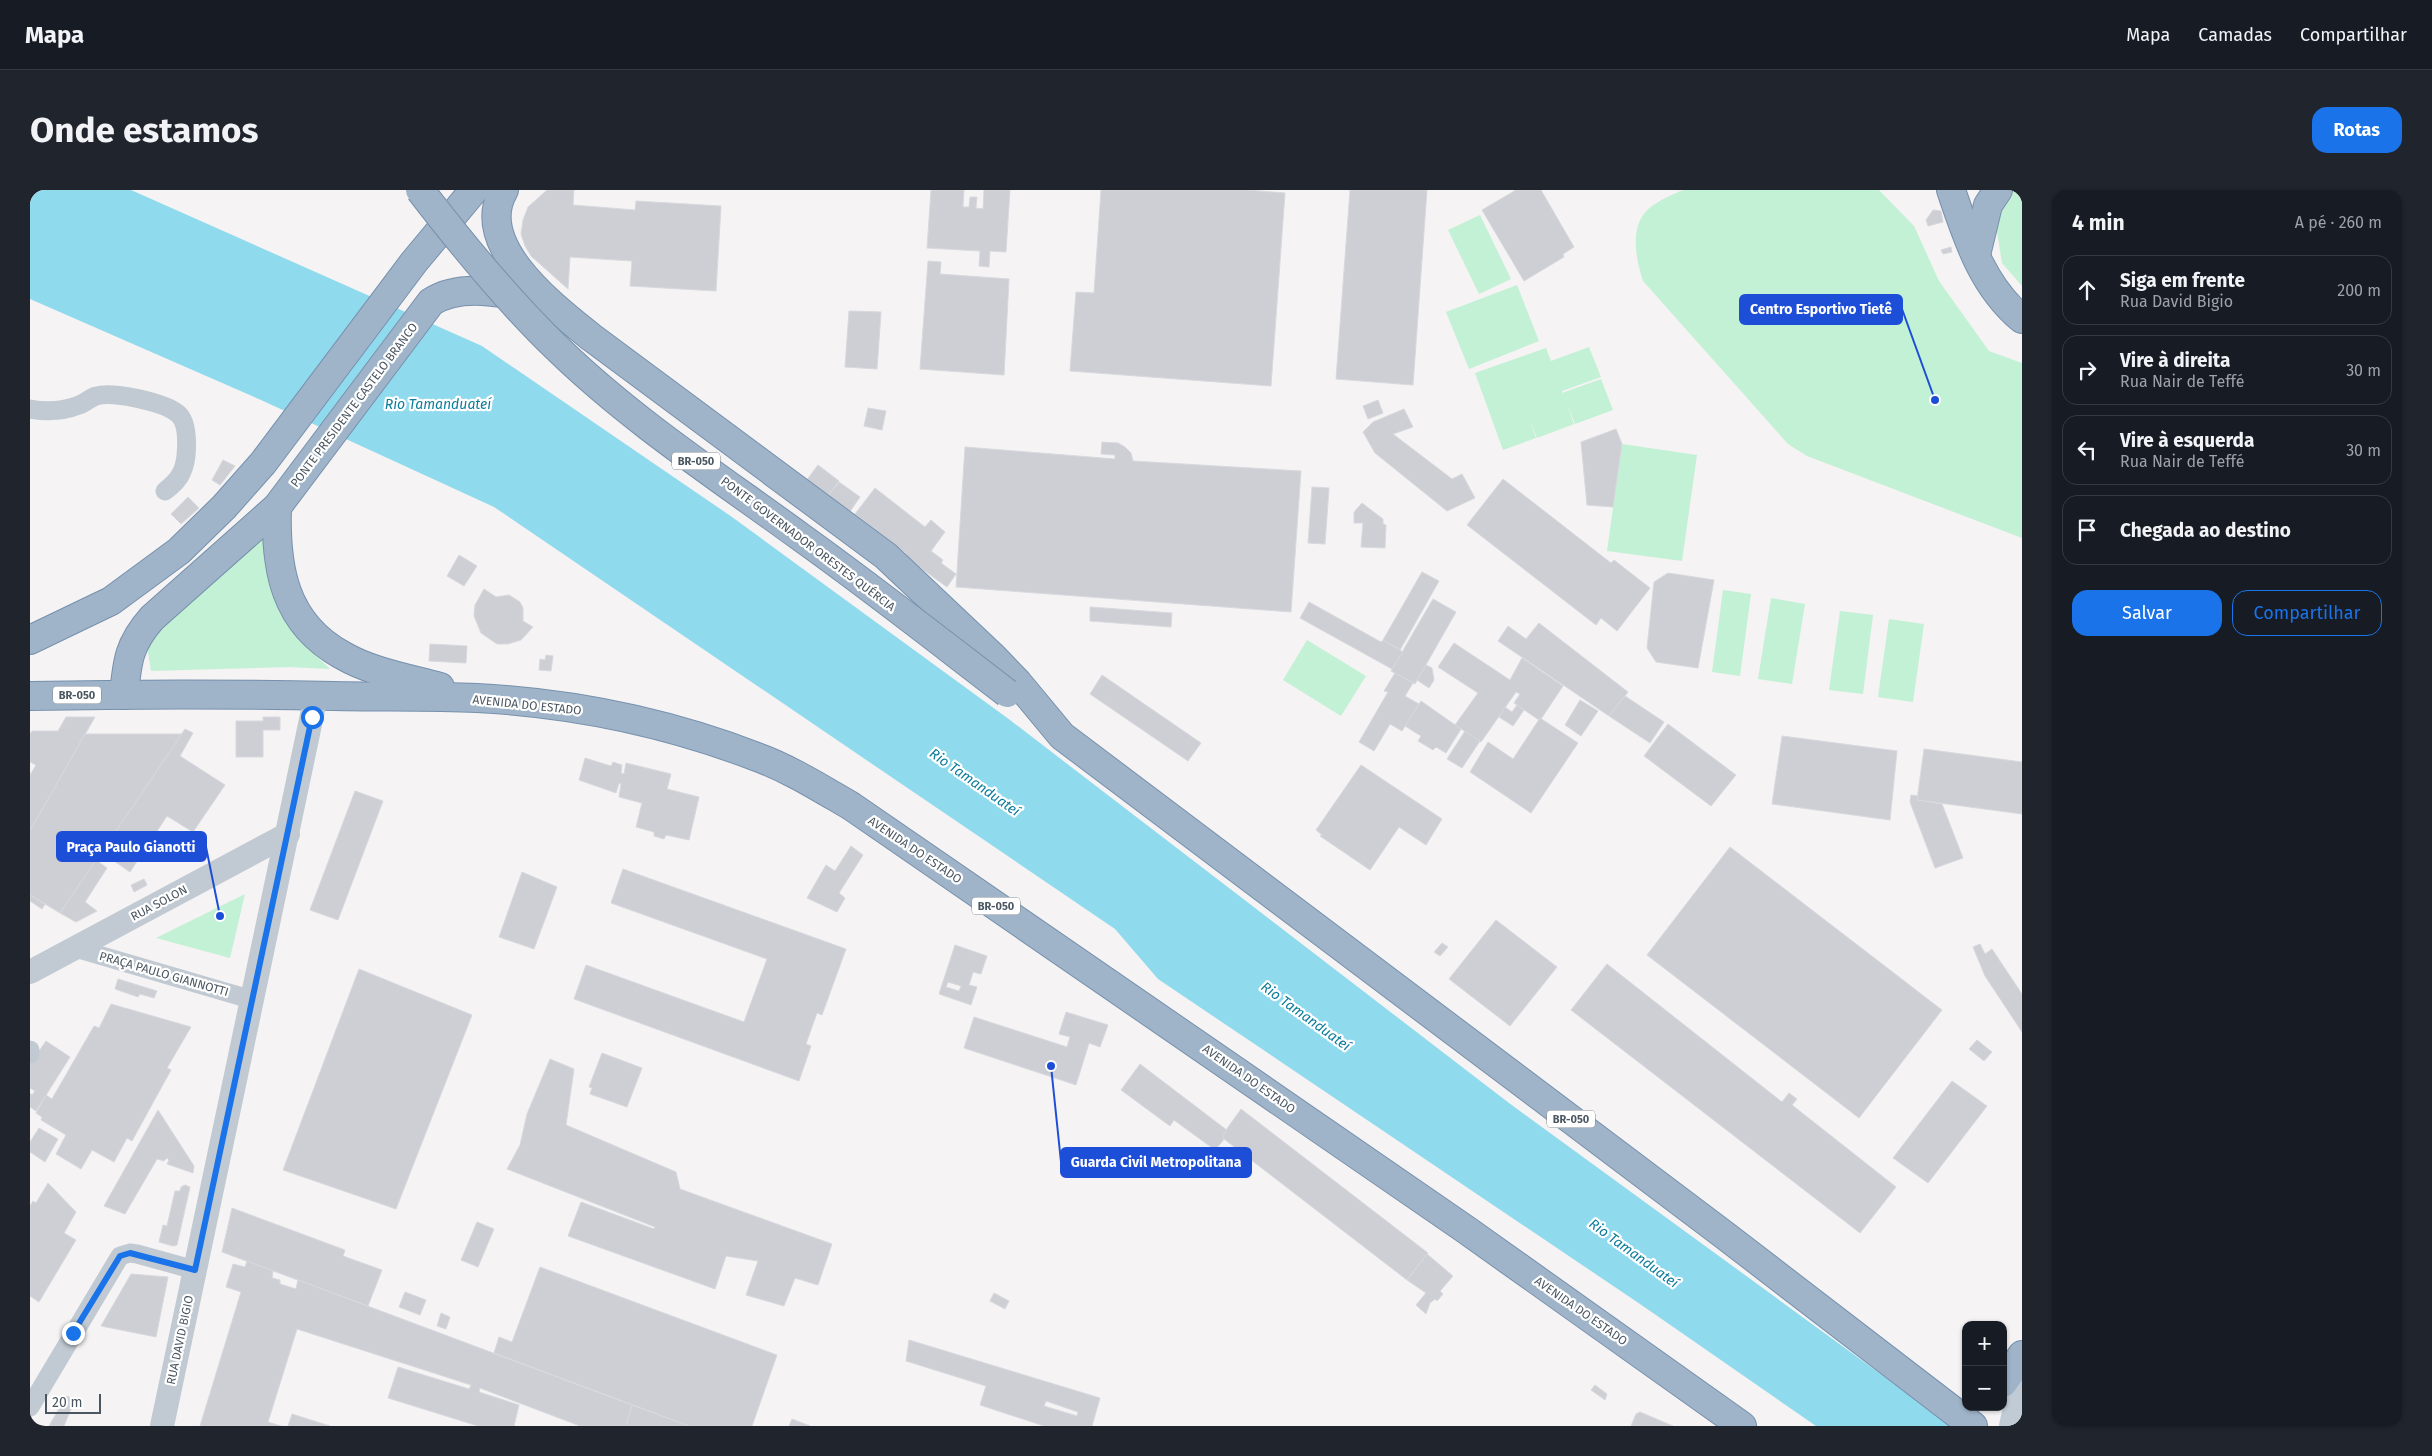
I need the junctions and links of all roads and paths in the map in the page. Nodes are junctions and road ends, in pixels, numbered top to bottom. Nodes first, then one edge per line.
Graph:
1 (420, 190) edge
2 (474, 190) edge
3 (504, 190) edge
4 (1951, 190) edge
5 (1998, 190) edge
6 (1976, 255) junction
7 (546, 302) junction
8 (2022, 320) edge
9 (30, 409) edge
10 (166, 491) dead end
11 (284, 499) junction
12 (30, 640) edge
13 (124, 695) junction
14 (30, 696) edge
15 (316, 696) junction
16 (477, 698) junction
17 (1062, 736) junction
18 (288, 834) junction
19 (75, 948) junction
20 (30, 972) edge
21 (254, 1000) junction
22 (30, 1050) edge
23 (30, 1054) edge
24 (195, 1270) junction
25 (2022, 1355) edge
26 (2007, 1377) edge
27 (2022, 1386) edge
28 (30, 1407) edge
29 (1956, 1407) edge
30 (162, 1426) edge
31 (1742, 1426) edge
32 (1973, 1426) edge
33 (2012, 1426) edge

1 - 17 highway, PONTE GOVERNADOR ORESTES QUÉRCIA / BR-050, bridge
2 - 12 highway
3 - 7 highway
4 - 6 highway
5 - 6 highway
6 - 8 highway
7 - 11 highway, PONTE PRESIDENTE CASTELO BRANCO
7 - 17 highway
9 - 10 street
11 - 13 highway, PONTE PRESIDENTE CASTELO BRANCO
11 - 16 highway
13 - 14 highway, AVENIDA DO ESTADO / BR-050
13 - 15 highway, AVENIDA DO ESTADO / BR-050
15 - 16 highway, AVENIDA DO ESTADO / BR-050
15 - 18 street, RUA DAVID BIGIO
16 - 31 highway, AVENIDA DO ESTADO / BR-050
17 - 29 highway, BR-050
18 - 19 street, RUA SOLON
18 - 21 street, RUA DAVID BIGIO
19 - 20 street, RUA SOLON
19 - 21 street, PRAÇA PAULO GIANNOTTI
21 - 24 street, RUA DAVID BIGIO
22 - 23 street
24 - 28 street
24 - 30 street, RUA DAVID BIGIO
25 - 26 highway
27 - 33 main road
29 - 32 highway, BR-050

